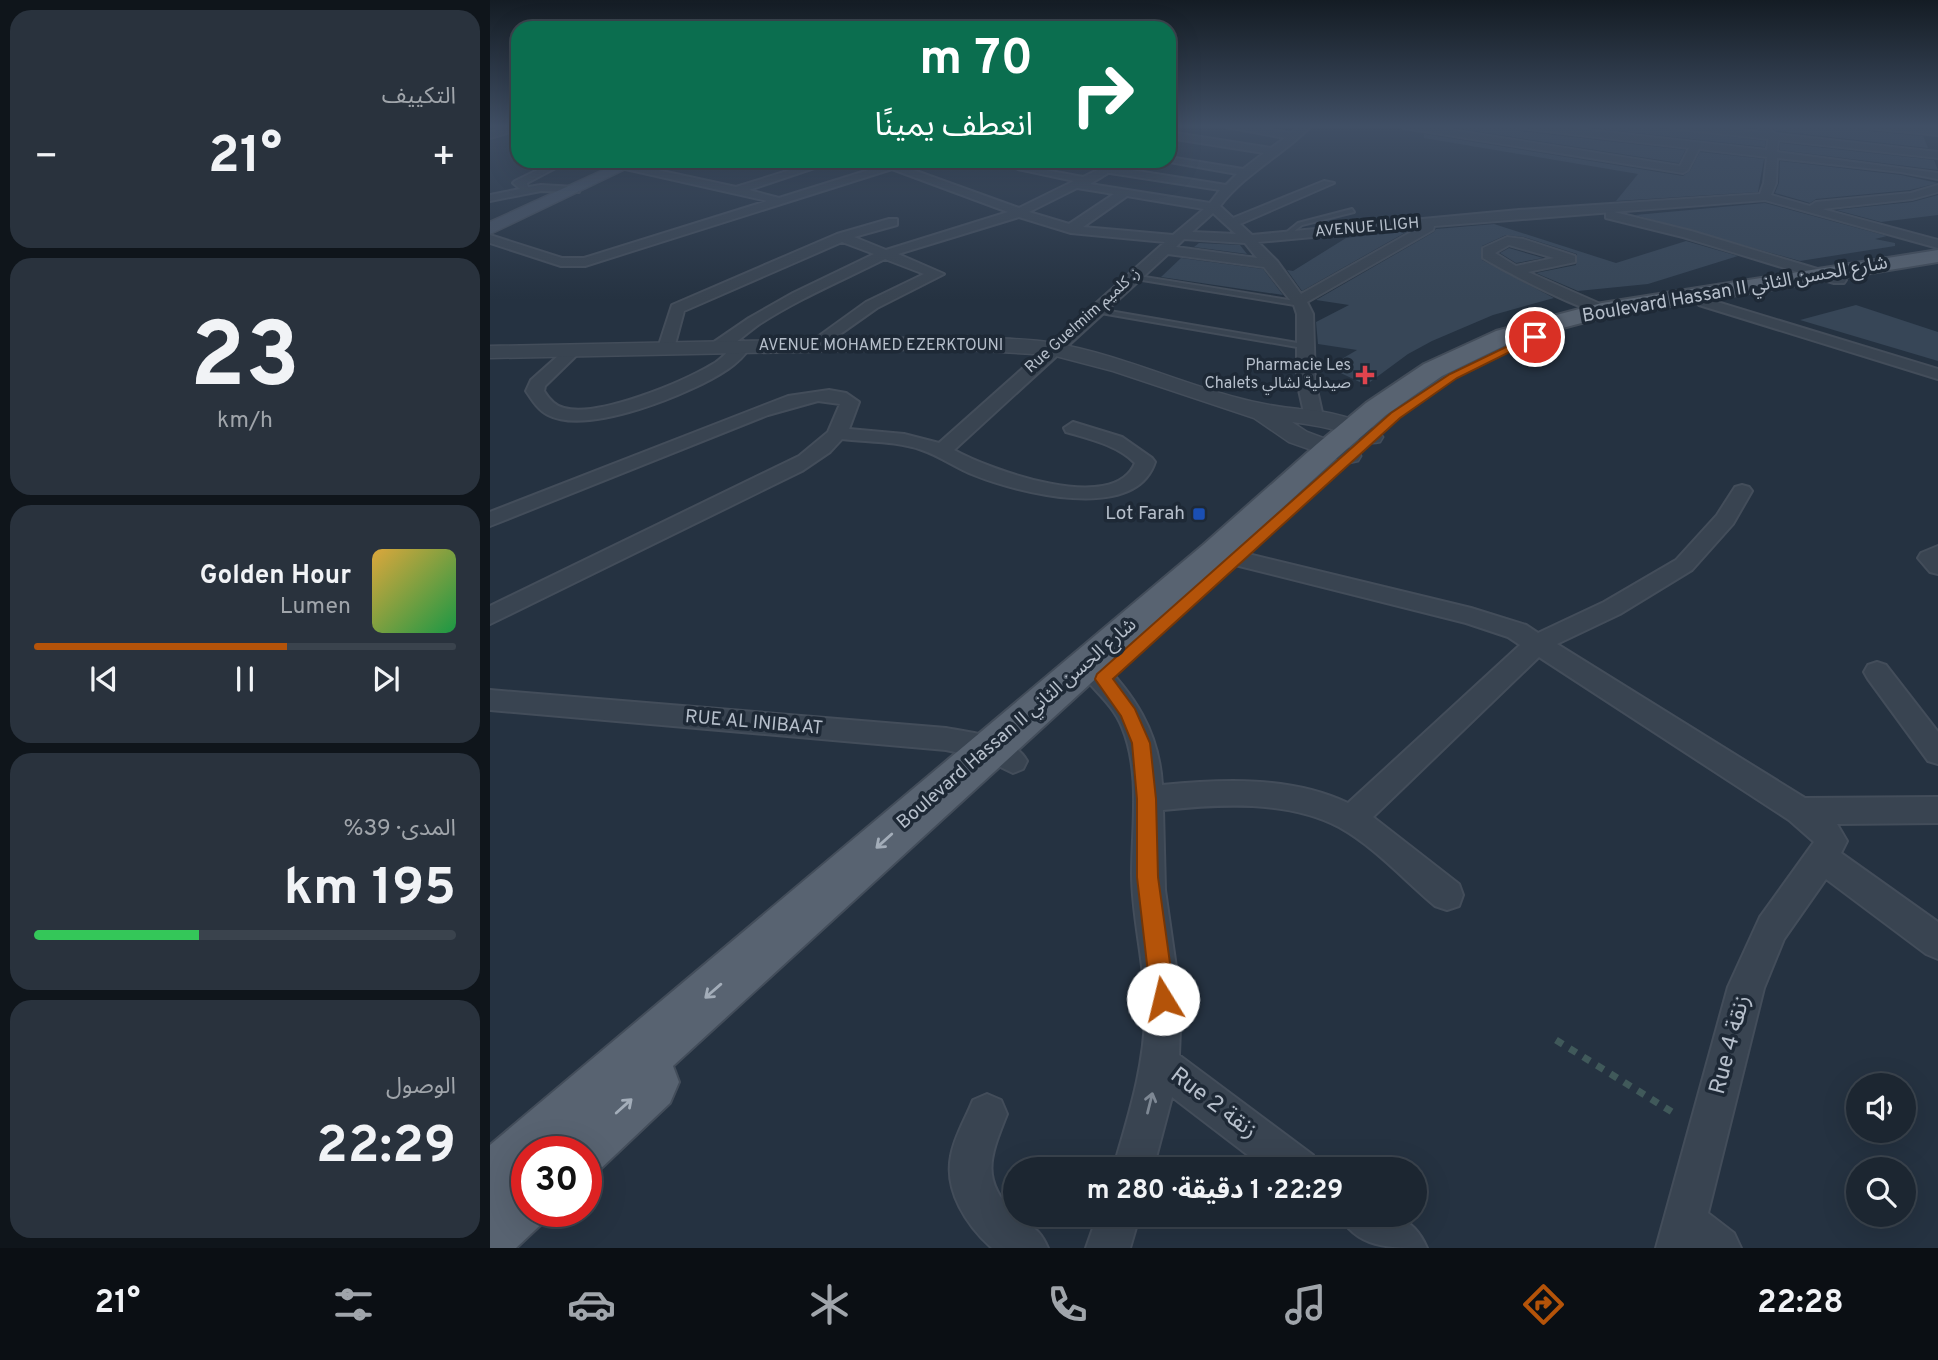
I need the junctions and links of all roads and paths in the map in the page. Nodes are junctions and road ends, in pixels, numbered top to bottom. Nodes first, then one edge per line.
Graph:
1 (519, 183) edge
2 (589, 183) edge
3 (710, 183) edge
4 (759, 183) edge
5 (836, 183) edge
6 (938, 183) edge
7 (1083, 183) edge
8 (1084, 183) edge
9 (1195, 183) edge
10 (1232, 183) edge
11 (1328, 183) dead end
12 (1770, 183) edge
13 (541, 188) junction
14 (1226, 188) junction
15 (1938, 188) edge
16 (575, 190) junction
17 (738, 190) junction
18 (1124, 193) junction
19 (1765, 197) junction
20 (490, 198) edge
21 (779, 201) junction
22 (1213, 207) junction
23 (1798, 207) junction
24 (1589, 209) junction
25 (1352, 211) dead end
26 (1018, 213) junction
27 (893, 222) dead end
28 (1438, 222) junction
29 (1233, 223) junction
30 (490, 229) edge
31 (1071, 229) junction
32 (1938, 234) edge
33 (1286, 236) junction
34 (842, 237) junction
35 (490, 239) edge
36 (1250, 239) junction
37 (1172, 241) junction
38 (1938, 244) edge
39 (1930, 252) edge
40 (882, 255) junction
41 (1272, 264) junction
42 (1517, 270) dead end
43 (1132, 277) junction
44 (1830, 277) junction
45 (1300, 302) junction
46 (1704, 302) junction
47 (1095, 310) junction
48 (1602, 310) junction
49 (717, 346) junction
50 (743, 346) junction
51 (813, 346) junction
52 (1303, 346) junction
53 (666, 348) junction
54 (1052, 349) junction
55 (574, 350) junction
56 (490, 352) edge
57 (1938, 374) edge
58 (1262, 413) junction
59 (1073, 428) dead end
60 (837, 433) junction
61 (1343, 438) junction
62 (942, 452) junction
63 (1742, 491) dead end
64 (490, 520) edge
65 (1938, 553) edge
66 (1225, 556) junction
67 (1938, 567) edge
68 (490, 616) edge
69 (1538, 643) junction
70 (1095, 671) junction
71 (1877, 672) dead end
72 (490, 700) edge
73 (1938, 752) edge
74 (1001, 755) junction
75 (1147, 799) junction
76 (1938, 810) edge
77 (1800, 811) junction
78 (1351, 819) junction
79 (1822, 858) junction
80 (1447, 895) dead end
81 (1938, 942) edge
82 (1556, 1040) dead end
83 (1160, 1064) junction
84 (987, 1114) dead end
85 (1707, 1134) junction
86 (550, 1136) edge
87 (590, 1136) edge
88 (1136, 1157) edge
89 (1283, 1157) edge
90 (511, 1169) edge
91 (490, 1188) edge
92 (511, 1207) edge
93 (490, 1226) edge
94 (1115, 1227) edge
95 (1377, 1227) edge
96 (1682, 1236) edge
97 (1026, 1248) edge
98 (1108, 1248) edge
99 (1405, 1248) edge
100 (1719, 1248) edge

1 - 13 street
2 - 16 main road
3 - 17 street
4 - 17 street
5 - 21 street
6 - 26 street
7 - 26 street
8 - 18 street
9 - 14 street
10 - 14 street, Rue Guelmim ز. كلميم
11 - 29 street
12 - 19 street
13 - 16 street
13 - 20 street
14 - 22 street, Rue Guelmim ز. كلميم
15 - 23 street
16 - 30 main road
17 - 21 street
18 - 22 street
18 - 31 street
19 - 23 street
19 - 24 street, AVENUE ILIGH
21 - 35 street
22 - 29 street
22 - 37 street, Rue Guelmim ز. كلميم
23 - 39 street
24 - 28 street, AVENUE ILIGH
24 - 44 street
25 - 33 lane
26 - 31 street
26 - 40 street
27 - 34 street
28 - 33 street, AVENUE ILIGH
28 - 45 street
29 - 36 street
31 - 37 street
32 - 39 street
33 - 36 street, AVENUE ILIGH
34 - 40 street
34 - 53 street
36 - 37 street, AVENUE ILIGH
36 - 41 street
37 - 41 street
37 - 43 street, Rue Guelmim ز. كلميم
38 - 39 street
39 - 44 main road, Boulevard Hassan II شارع الحسن الثاني
40 - 49 street
40 - 51 street
41 - 45 street
42 - 48 street
43 - 45 lane
43 - 47 street, Rue Guelmim ز. كلميم
44 - 46 main road, Boulevard Hassan II شارع الحسن الثاني
44 - 48 main road, Boulevard Hassan II شارع الحسن الثاني
45 - 52 street
46 - 57 street
46 - 61 main road, Boulevard Hassan II شارع الحسن الثاني
47 - 52 lane
47 - 54 street, Rue Guelmim ز. كلميم
48 - 61 main road, Boulevard Hassan II شارع الحسن الثاني
49 - 50 street, AVENUE MOHAMED EZERKTOUNI
49 - 53 street, AVENUE MOHAMED EZERKTOUNI
50 - 51 street, AVENUE MOHAMED EZERKTOUNI
50 - 55 street
51 - 54 street, AVENUE MOHAMED EZERKTOUNI
52 - 61 street
53 - 55 street, AVENUE MOHAMED EZERKTOUNI
54 - 58 street, AVENUE MOHAMED EZERKTOUNI
54 - 62 street, Rue Guelmim ز. كلميم
55 - 56 street, AVENUE MOHAMED EZERKTOUNI
58 - 61 street, AVENUE MOHAMED EZERKTOUNI
58 - 61 street, AVENUE MOHAMED EZERKTOUNI
59 - 62 street
60 - 62 street
60 - 64 street
60 - 68 street
61 - 66 main road, Boulevard Hassan II شارع الحسن الثاني
63 - 69 street
65 - 67 street
66 - 69 street
66 - 70 main road, Boulevard Hassan II شارع الحسن الثاني
69 - 77 street
69 - 78 street
70 - 74 main road, Boulevard Hassan II شارع الحسن الثاني
70 - 75 street, Rue 2 زنقة
71 - 73 street
72 - 74 street, RUE AL INIBAAT
74 -> 86 main road, Boulevard Hassan II شارع الحسن الثاني
87 -> 74 main road, Boulevard Hassan II شارع الحسن الثاني
75 - 78 street
75 - 83 street, Rue 2 زنقة
76 - 77 street
77 - 79 street
78 - 80 street
79 - 81 street
79 - 85 street, Rue 4 زنقة
82 - 85 path
88 -> 83 street, Rue 2 زنقة
83 - 89 street, Rue 2 زنقة
84 - 97 street
85 - 96 street, Rue 4 زنقة
90 - 91 main road
92 - 93 main road
94 - 98 street
95 - 99 street
96 - 100 street

